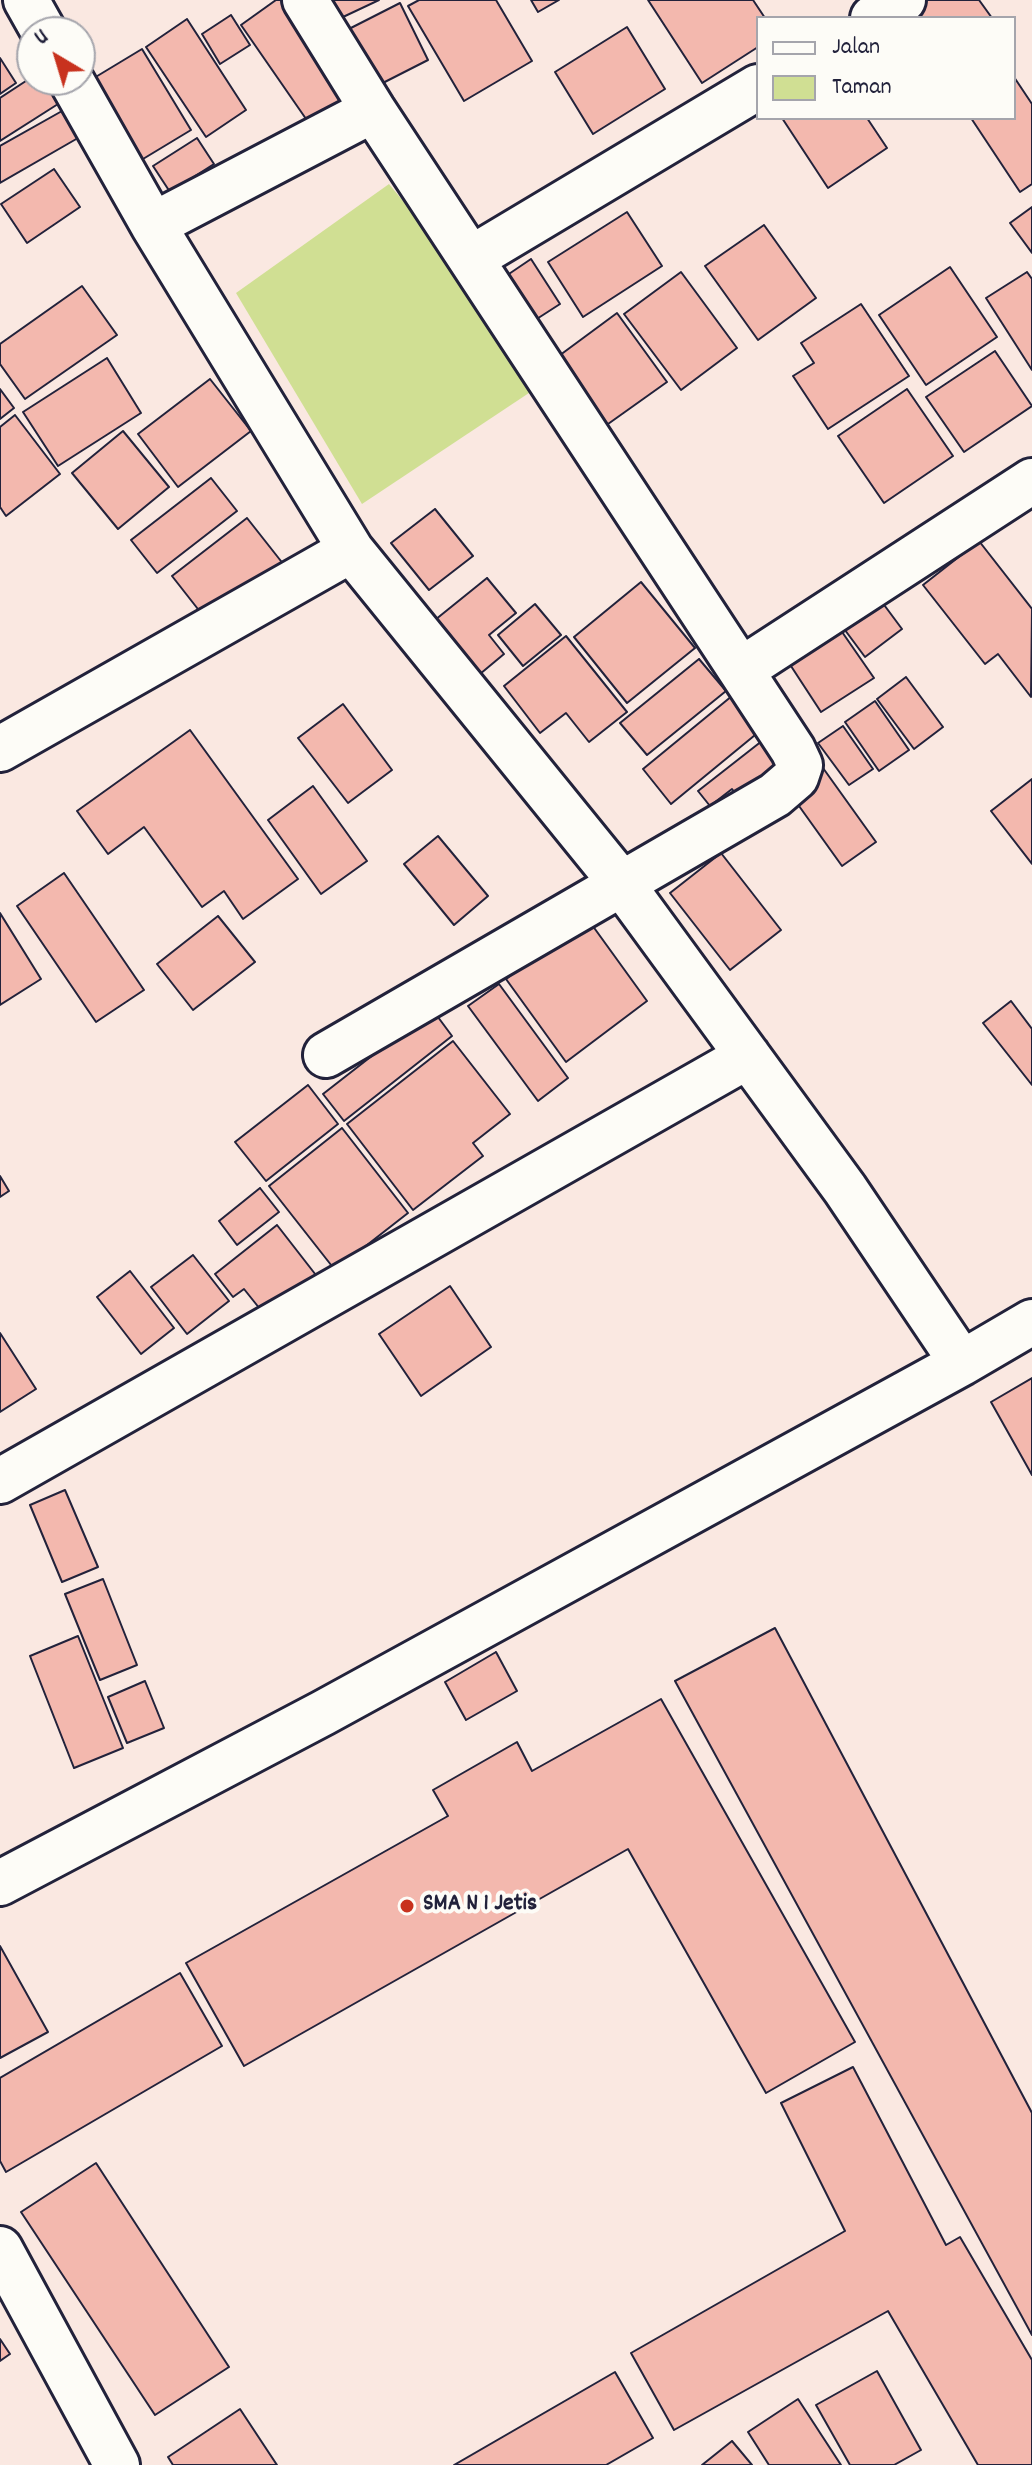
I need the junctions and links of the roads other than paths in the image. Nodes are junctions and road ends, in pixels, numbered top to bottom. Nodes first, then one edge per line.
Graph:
1 (305, 0) edge
2 (903, 0) edge
3 (876, 16) edge
4 (756, 88) edge
5 (80, 96) edge
6 (373, 110) junction
7 (153, 225) junction
8 (472, 258) junction
9 (1032, 481) edge
10 (351, 550) junction
11 (741, 670) junction
12 (0, 749) edge
13 (622, 884) junction
14 (326, 1055) dead end
15 (748, 1056) junction
16 (1032, 1322) edge
17 (962, 1363) junction
18 (0, 1481) edge
19 (0, 1883) edge
20 (0, 2249) edge
21 (117, 2465) edge

1 - 6 street
2 - 3 street
4 - 8 street
5 - 7 street
6 - 7 street
6 - 8 street
7 - 10 street
8 - 11 street
9 - 11 street
10 - 12 street
10 - 13 street
11 - 13 street
13 - 14 street
13 - 15 street
15 - 17 street
15 - 18 street
16 - 17 street
17 - 19 street
20 - 21 street

